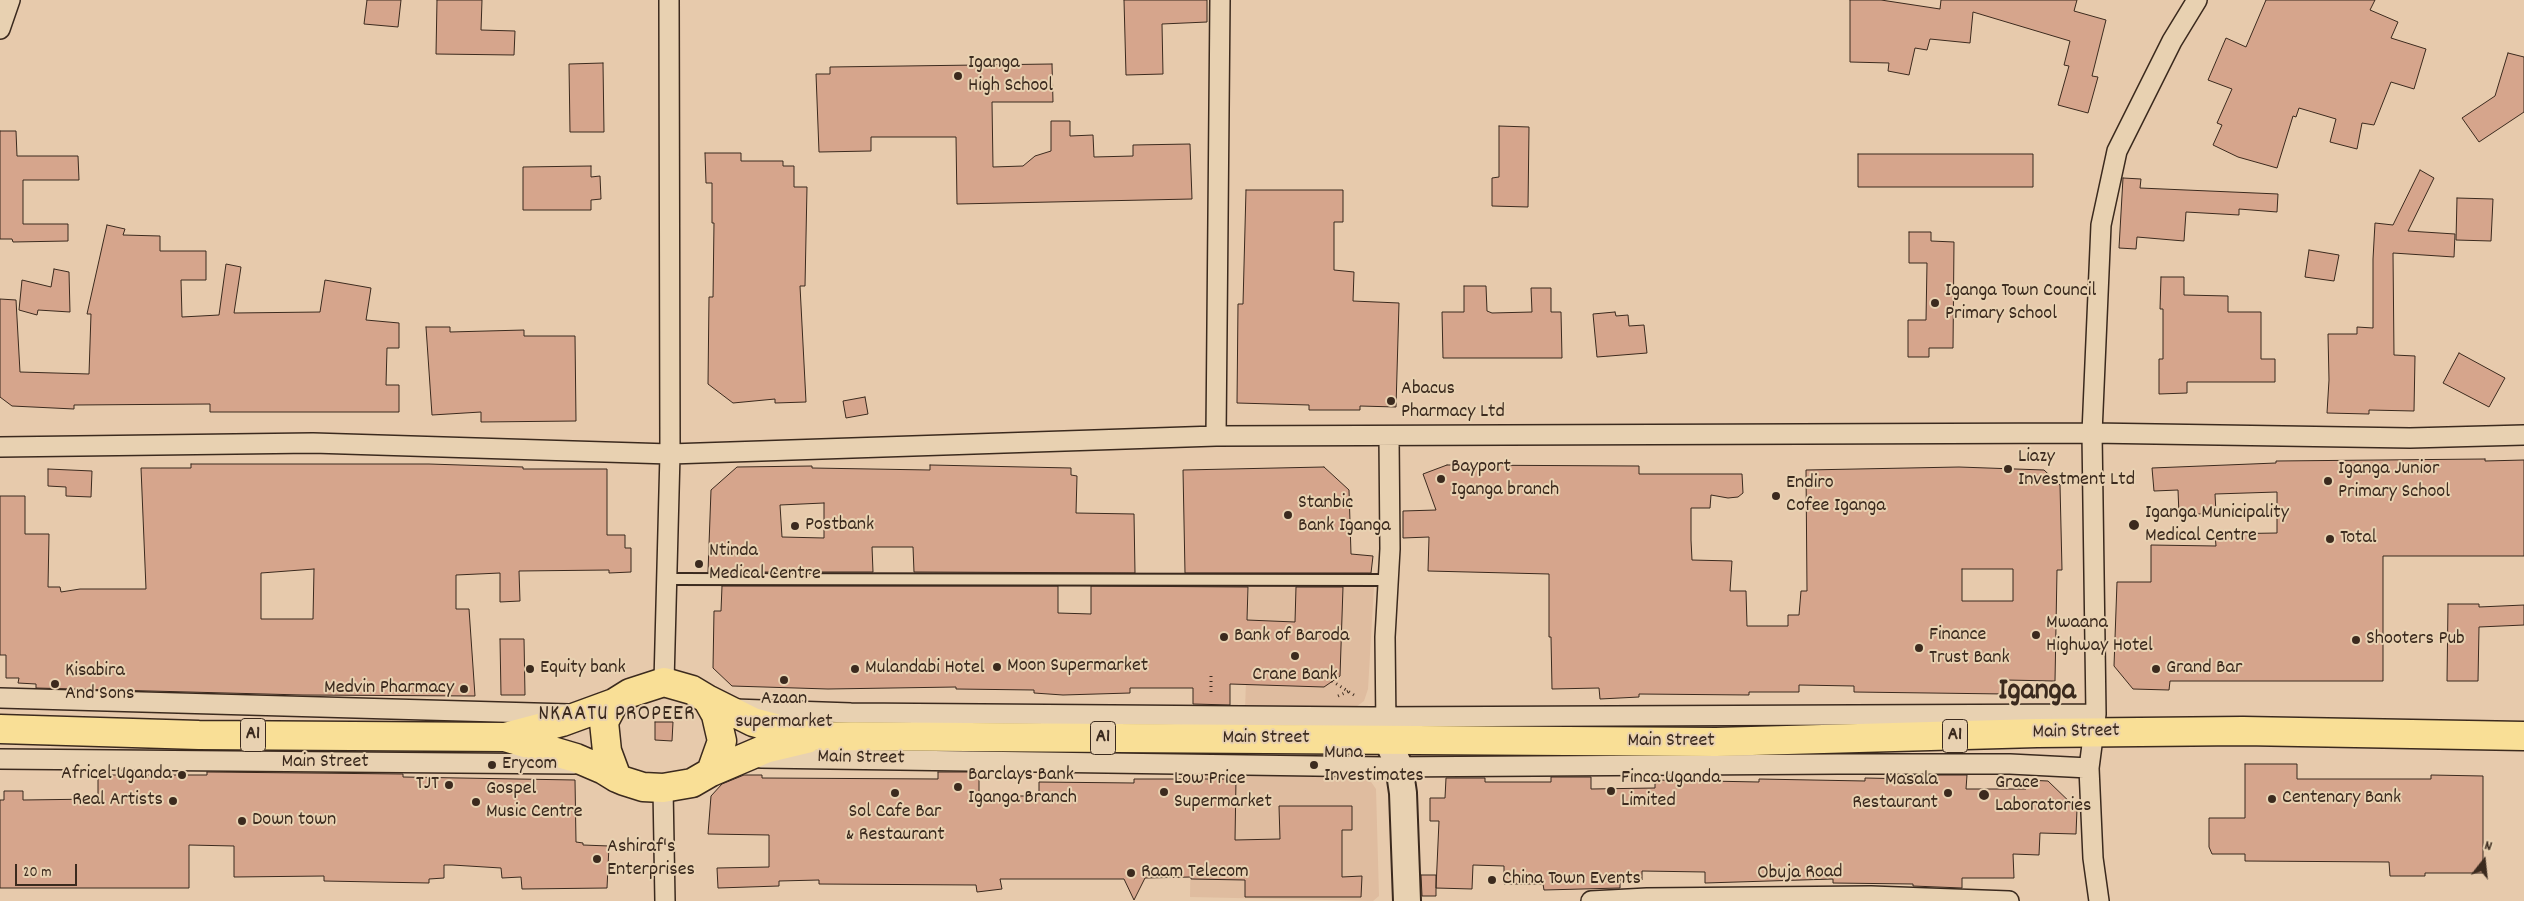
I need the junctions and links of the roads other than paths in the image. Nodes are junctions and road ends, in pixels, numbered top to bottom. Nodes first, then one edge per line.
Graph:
1 (10, 0) edge
2 (669, 0) edge
3 (1220, 0) edge
4 (2197, 0) edge
5 (0, 29) edge
6 (2092, 434) junction
7 (2524, 435) edge
8 (1216, 436) junction
9 (1389, 437) junction
10 (0, 447) edge
11 (670, 454) junction
12 (668, 579) junction
13 (1388, 580) junction
14 (664, 682) junction
15 (0, 698) edge
16 (614, 703) junction
17 (718, 704) junction
18 (586, 714) junction
19 (2095, 723) junction
20 (1386, 728) junction
21 (0, 729) edge
22 (818, 736) junction
23 (2524, 736) edge
24 (506, 737) junction
25 (743, 758) junction
26 (0, 759) edge
27 (591, 764) junction
28 (1392, 766) junction
29 (2089, 768) junction
30 (711, 772) junction
31 (617, 778) junction
32 (664, 788) junction
33 (1625, 900) edge
34 (665, 901) edge
35 (1391, 901) edge
36 (1407, 901) edge
37 (1591, 901) edge
38 (2009, 901) edge
39 (2098, 901) edge

1 - 5 street
2 - 11 street
3 - 8 street
4 - 6 street
6 - 7 street
6 - 9 street
6 - 19 street
8 - 9 street
8 - 11 street
9 - 13 street
10 - 11 street
11 - 12 street
12 - 13 lane
12 - 14 street
13 - 20 street
14 - 16 main road, Main Street / A1
14 - 17 main road, Main Street / A1
15 - 18 street, Main Street
16 - 18 main road, Main Street / A1
16 - 31 main road
17 - 20 street, Main Street
17 - 22 main road, Main Street / A1
17 - 30 main road
18 - 24 main road, Main Street / A1
19 - 20 main road, Main Street / A1
19 - 23 main road, Main Street / A1
19 - 29 street
20 - 22 main road, Main Street / A1
20 - 28 main road
21 - 24 main road, Main Street / A1
22 - 25 main road, Main Street / A1
24 - 27 main road, Main Street / A1
25 - 28 street, Main Street
25 - 30 main road, Main Street / A1
26 - 27 street, Main Street
27 - 31 main road, Main Street / A1
28 - 29 street, Main Street
28 - 35 main road
28 - 36 main road
29 - 39 street
30 - 32 main road, Main Street / A1
31 - 32 main road, Main Street / A1
32 - 34 street
33 - 37 street, Obuja Road
33 - 38 street, Obuja Road

